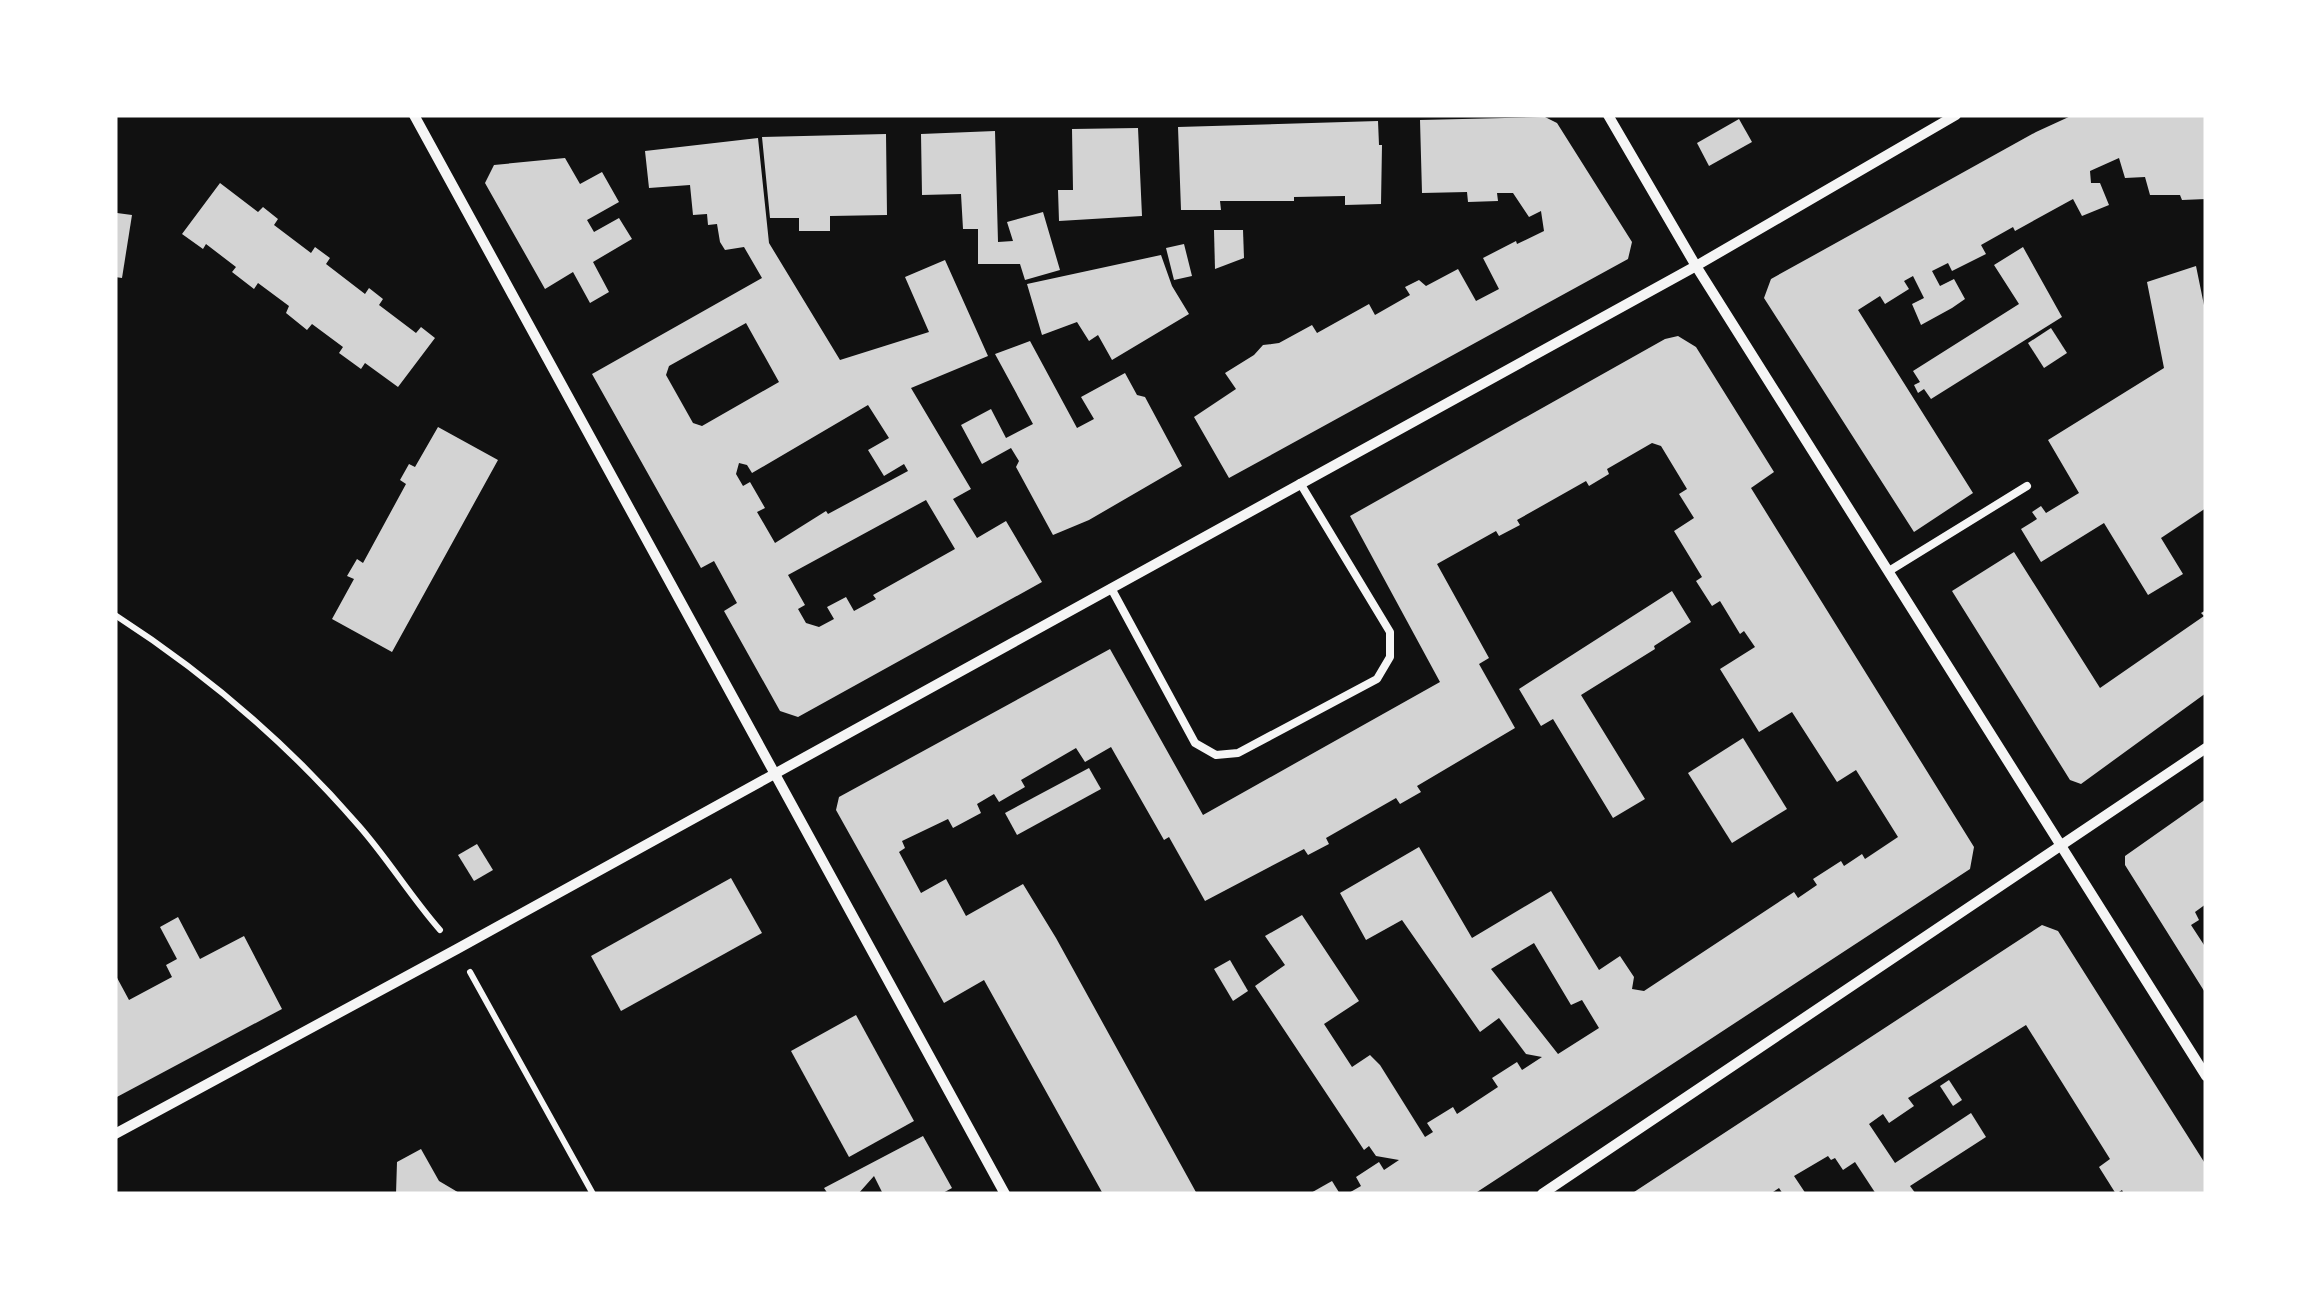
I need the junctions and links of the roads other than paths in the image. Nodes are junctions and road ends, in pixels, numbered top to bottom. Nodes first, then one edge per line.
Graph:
1 (414, 115) edge
2 (1608, 115) edge
3 (1956, 115) edge
4 (1696, 266) junction
5 (1300, 483) junction
6 (2028, 486) dead end
7 (1888, 571) junction
8 (1111, 588) junction
9 (2206, 748) edge
10 (773, 773) junction
11 (2063, 847) junction
12 (2206, 1076) edge
13 (115, 1134) edge
14 (1005, 1194) edge
15 (1542, 1194) edge

1 - 10 street
2 - 4 street
3 - 4 street
4 - 5 street
4 - 7 street
5 - 8 street
5 - 8 lane
6 - 7 lane
7 - 11 street
8 - 10 street
9 - 11 street
10 - 13 street
10 - 14 street
11 - 12 street
11 - 15 street

